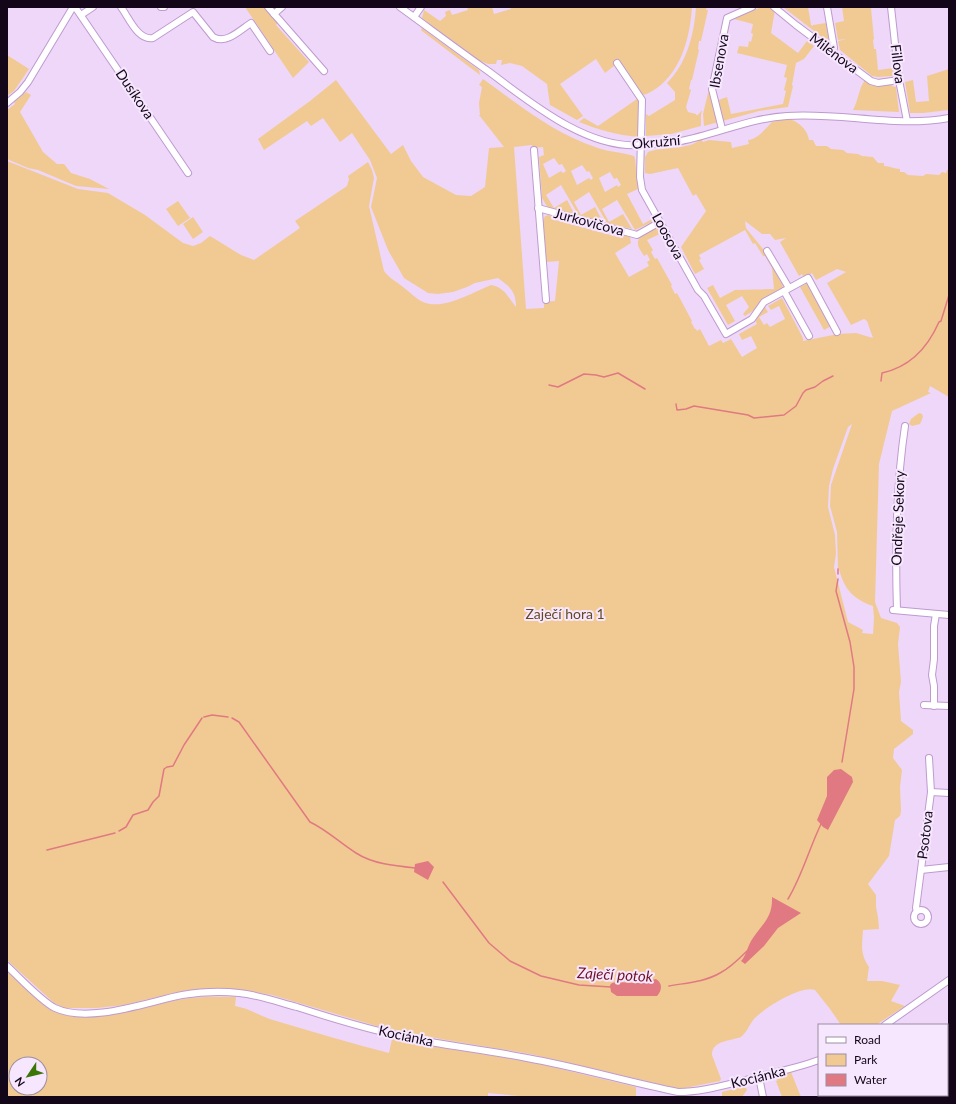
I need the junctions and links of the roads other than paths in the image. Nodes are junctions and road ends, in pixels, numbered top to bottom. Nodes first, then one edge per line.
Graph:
1 (74, 7) edge
2 (92, 7) edge
3 (121, 7) edge
4 (268, 7) edge
5 (282, 7) edge
6 (400, 7) edge
7 (422, 7) edge
8 (752, 7) edge
9 (774, 7) edge
10 (827, 7) edge
11 (891, 7) edge
12 (192, 9) edge
13 (274, 14) junction
14 (81, 15) junction
15 (414, 17) junction
16 (270, 51) dead end
17 (832, 52) junction
18 (617, 63) dead end
19 (324, 72) dead end
20 (899, 80) junction
21 (7, 103) edge
22 (949, 118) edge
23 (907, 122) junction
24 (722, 129) junction
25 (641, 146) junction
26 (534, 150) dead end
27 (188, 173) dead end
28 (538, 208) junction
29 (660, 222) junction
30 (767, 251) dead end
31 (786, 290) junction
32 (546, 300) dead end
33 (837, 332) dead end
34 (809, 336) dead end
35 (905, 426) dead end
36 (936, 614) junction
37 (949, 615) edge
38 (924, 705) dead end
39 (934, 706) junction
40 (949, 706) edge
41 (929, 758) dead end
42 (931, 792) junction
43 (949, 793) edge
44 (949, 867) edge
45 (921, 870) junction
46 (917, 911) dead end
47 (7, 966) edge
48 (949, 981) edge
49 (886, 1024) edge
50 (818, 1060) edge
51 (759, 1077) junction
52 (763, 1097) edge

1 - 14 street, Dusíkova
1 - 21 street
2 - 14 street
3 - 12 street
4 - 13 street
5 - 13 street
6 - 15 street, Okružní
7 - 15 street
8 - 24 street, Ibsenova
9 - 17 street, Milénova
10 - 17 street
11 - 20 street, Fillova
12 - 16 street
13 - 19 street
14 - 27 street, Dusíkova
15 - 25 street, Okružní
17 - 20 street, Milénova
18 - 25 street, Loosova
20 - 23 street, Fillova
22 - 23 street, Okružní
23 - 24 street, Okružní
24 - 25 street, Okružní
25 - 29 street, Loosova
26 - 28 street, Jurkovičova
28 - 29 street, Jurkovičova
28 - 32 street, Jurkovičova
29 - 31 street, Loosova
30 - 31 street
31 - 33 street, Loosova
31 - 34 street
35 - 36 street, Ondřeje Sekory
36 - 37 street
36 - 39 street
38 - 39 street
39 - 40 street
41 - 42 street, Psotova
42 - 43 street
42 - 45 street, Psotova
44 - 45 street
45 - 46 street, Psotova
47 - 51 street, Kociánka
48 - 49 street
50 - 51 street, Kociánka
51 - 52 street

